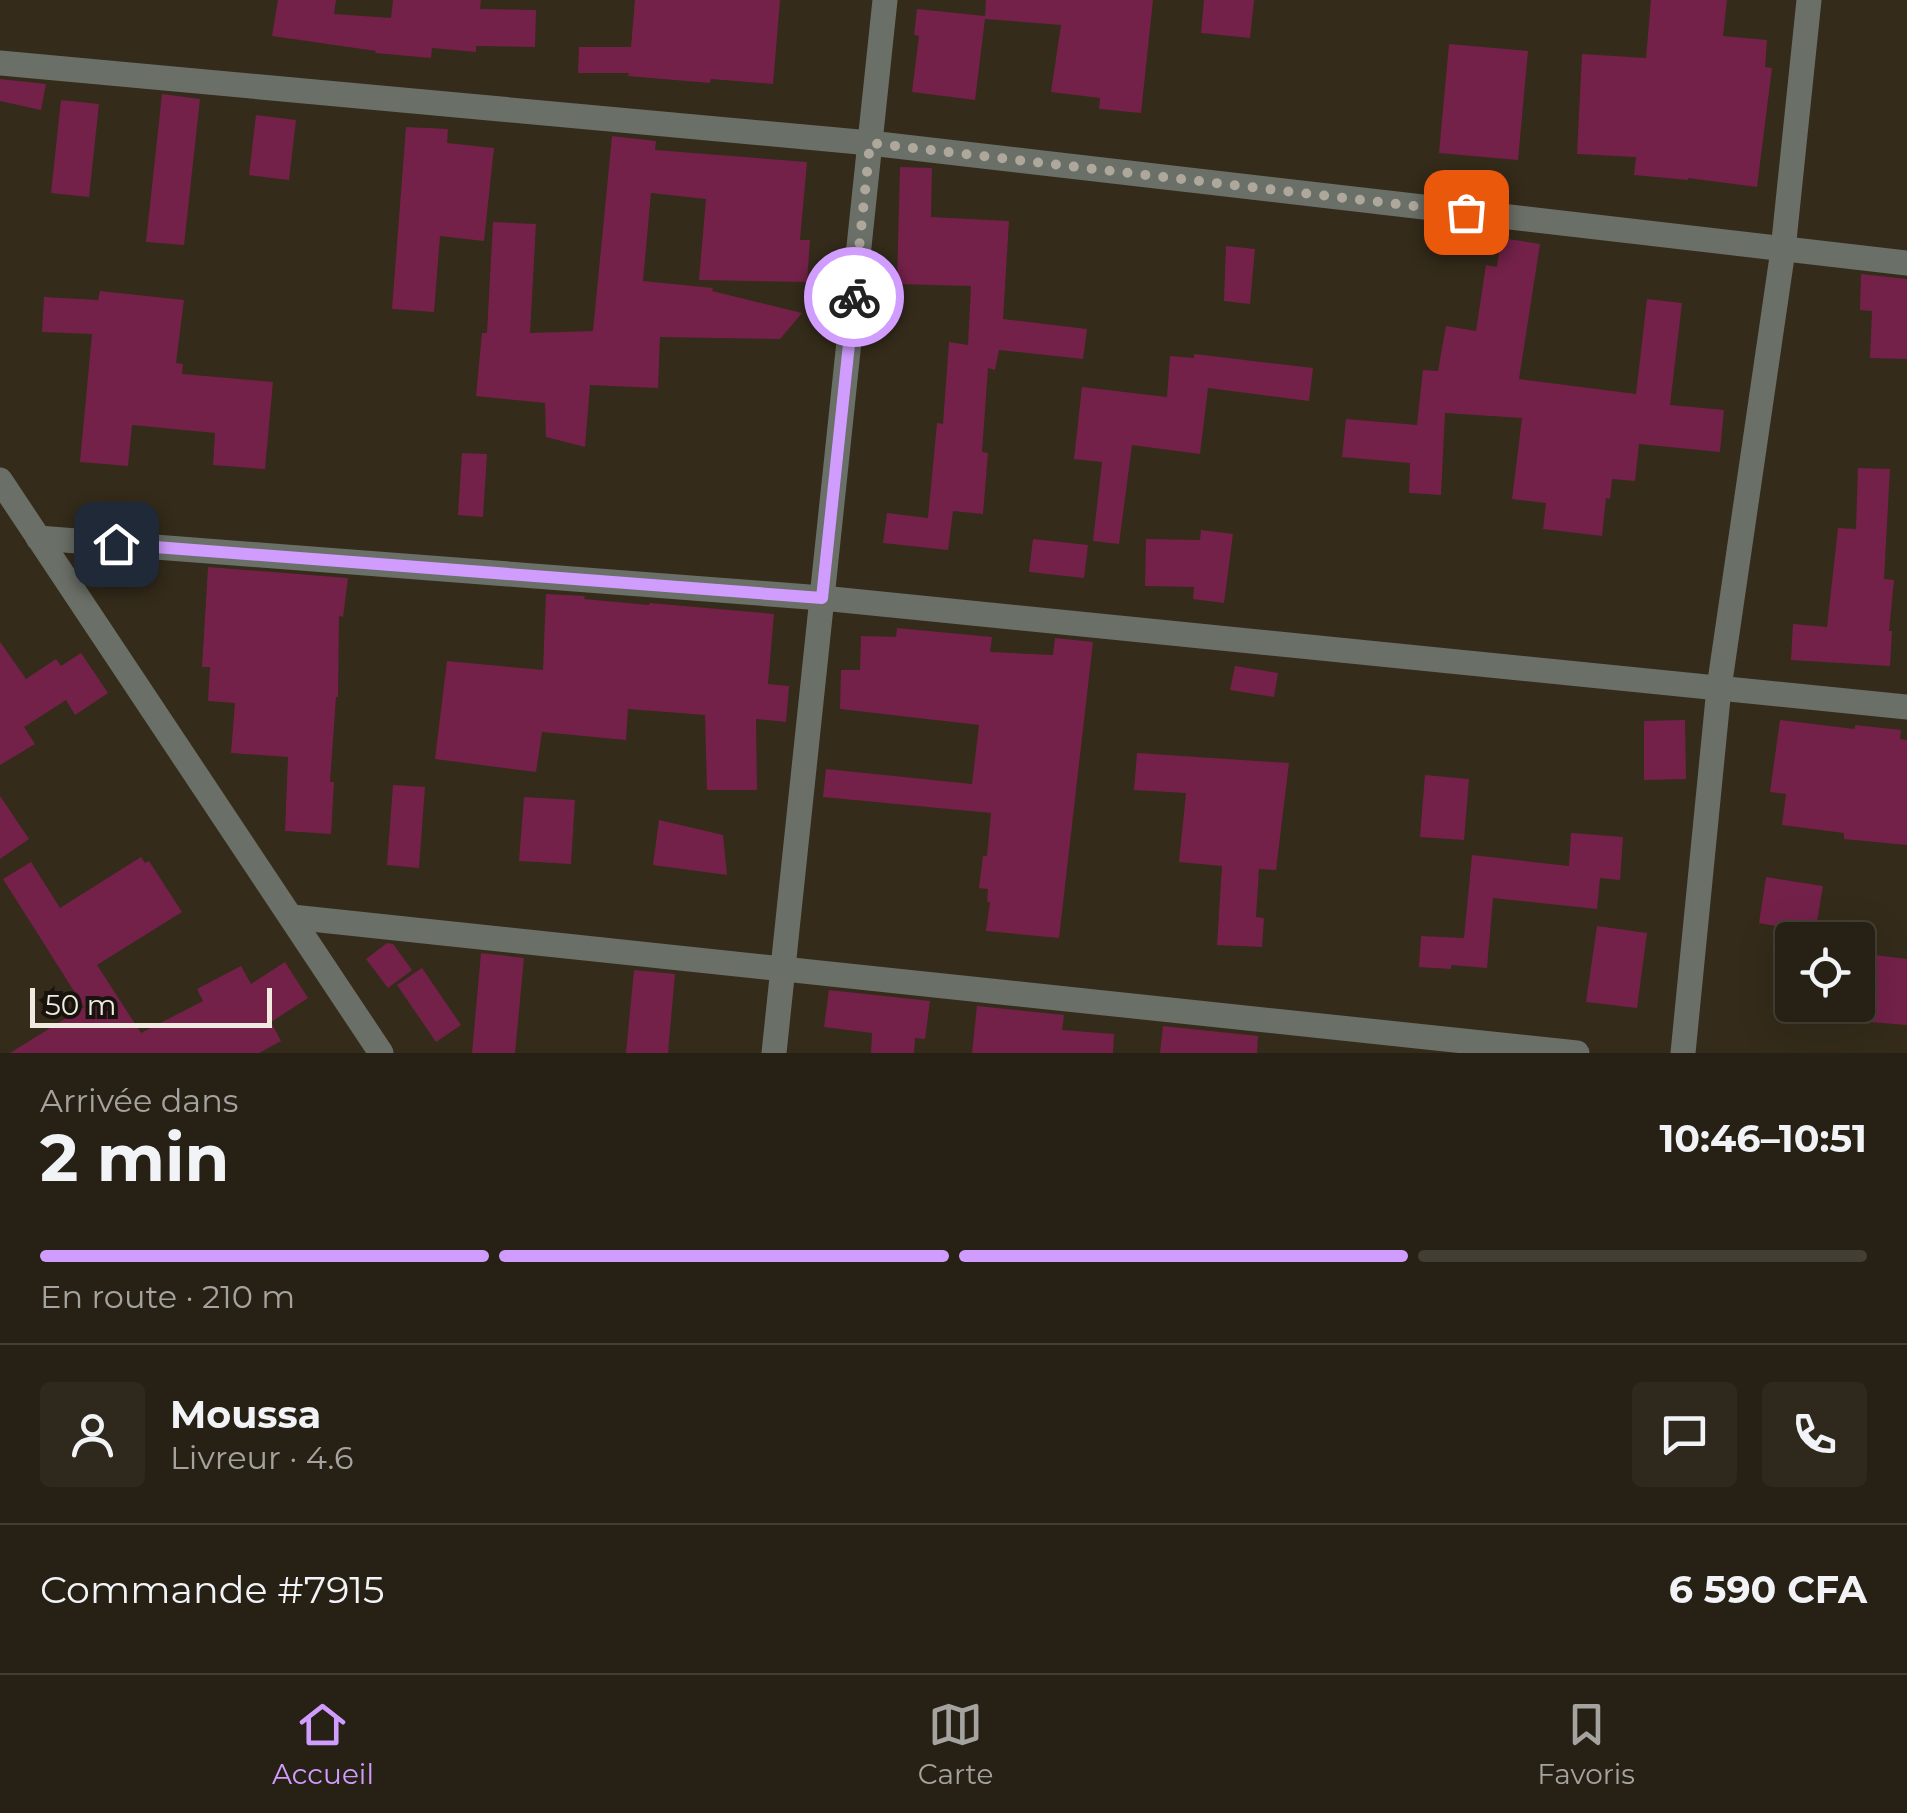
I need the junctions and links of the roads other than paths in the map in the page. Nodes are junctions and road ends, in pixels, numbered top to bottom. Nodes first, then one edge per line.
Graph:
1 (886, 0) edge
2 (1809, 0) edge
3 (0, 62) edge
4 (870, 143) junction
5 (1783, 250) junction
6 (1907, 263) edge
7 (0, 480) edge
8 (38, 538) junction
9 (822, 598) junction
10 (1719, 688) junction
11 (1907, 707) edge
12 (292, 917) junction
13 (783, 971) junction
14 (381, 1053) edge
15 (774, 1053) edge
16 (1577, 1053) edge
17 (1683, 1053) edge

1 - 4 street
2 - 5 street
3 - 4 street
4 - 5 street
4 - 9 street
5 - 6 street
5 - 10 street
7 - 8 street
8 - 9 street
8 - 12 street
9 - 10 street
9 - 13 street
10 - 11 street
10 - 17 street
12 - 13 street
12 - 14 street
13 - 15 street
13 - 16 street

